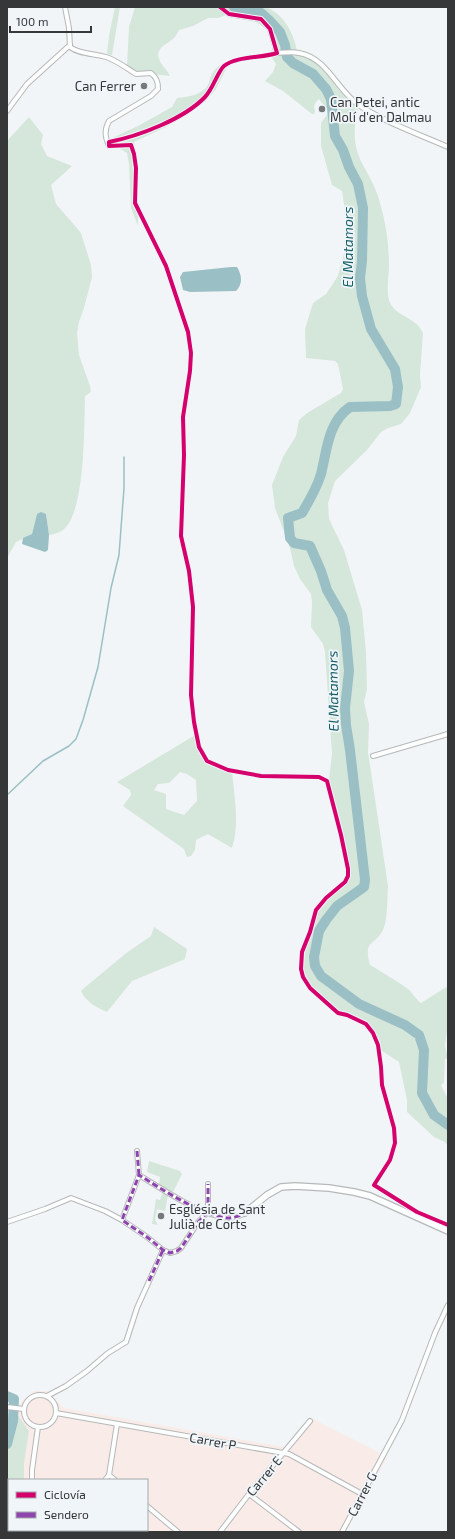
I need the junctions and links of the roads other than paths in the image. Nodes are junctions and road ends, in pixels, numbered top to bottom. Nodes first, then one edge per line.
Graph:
1 (65, 7) edge
2 (220, 7) edge
3 (70, 44) junction
4 (7, 111) edge
5 (109, 146) dead end
6 (448, 147) edge
7 (448, 734) edge
8 (373, 756) dead end
9 (137, 1151) dead end
10 (138, 1175) junction
11 (208, 1184) dead end
12 (208, 1212) junction
13 (245, 1213) joint
14 (122, 1220) junction
15 (7, 1222) edge
16 (448, 1231) edge
17 (163, 1250) junction
18 (448, 1305) edge
19 (46, 1396) junction
20 (7, 1407) edge
21 (24, 1409) junction
22 (56, 1413) junction
23 (310, 1422) dead end
24 (117, 1424) junction
25 (38, 1427) junction
26 (284, 1453) junction
27 (109, 1475) junction
28 (32, 1479) edge
29 (106, 1479) edge
30 (114, 1479) edge
31 (249, 1494) junction
32 (362, 1494) junction
33 (148, 1507) edge
34 (178, 1532) edge
35 (220, 1532) edge
36 (299, 1532) edge
37 (342, 1532) edge

1 - 3 street
2 - 6 street
3 - 4 street
3 - 5 street
7 - 8 street
9 - 10 street
10 - 12 street
10 - 14 street
11 - 12 street
12 - 13 street
12 - 17 street
13 - 16 street
14 - 15 street
14 - 17 street
17 - 19 street
18 - 32 street, Carrer G
19 - 21 street
19 - 22 street
20 - 21 street
21 - 25 street
22 - 24 street, Carrer P
22 - 25 street
23 - 26 street, Carrer E
24 - 26 street, Carrer P
24 - 27 street
25 - 28 street
26 - 31 street, Carrer E
26 - 32 street, Carrer P
27 - 29 street
27 - 30 street
31 - 35 street, Carrer E
31 - 36 street
32 - 37 street, Carrer G
33 - 34 street

